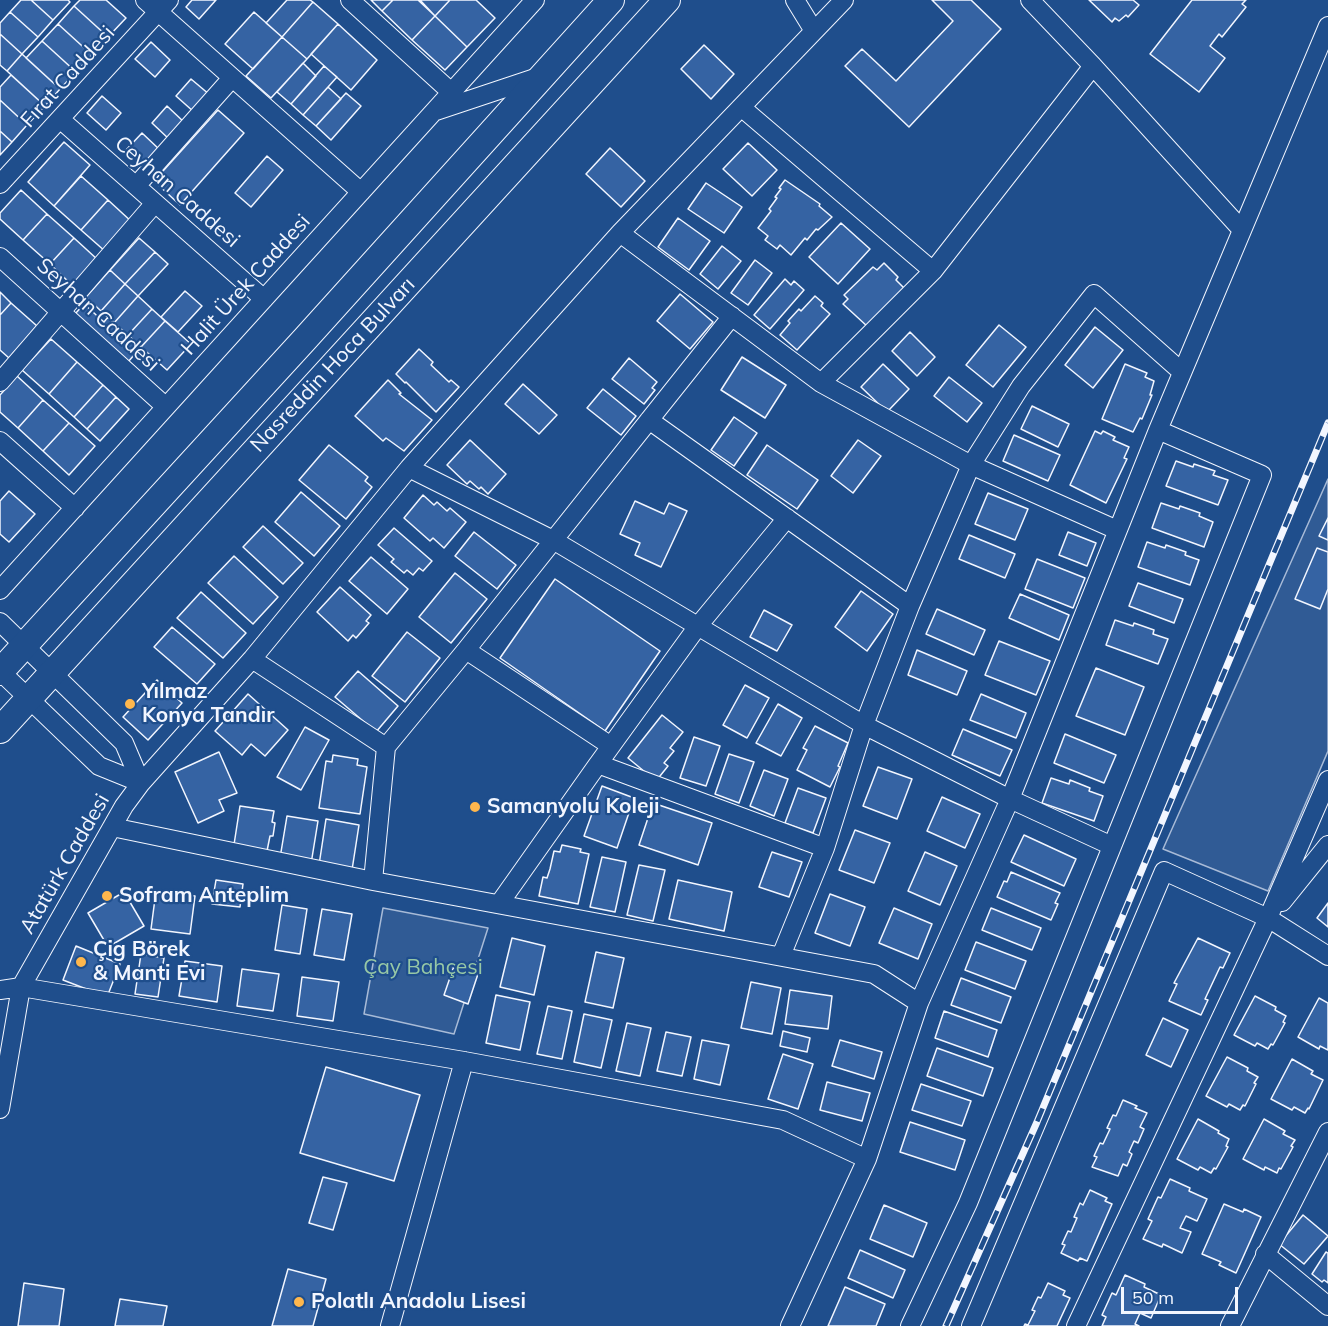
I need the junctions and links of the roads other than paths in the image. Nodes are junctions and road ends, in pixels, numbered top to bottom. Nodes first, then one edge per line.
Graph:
1 (350, 0) edge
2 (611, 0) edge
3 (667, 0) edge
4 (795, 0) edge
5 (844, 0) edge
6 (1030, 0) edge
7 (525, 3) edge
8 (157, 4) edge
9 (1328, 26) edge
10 (814, 31) junction
11 (1093, 66) junction
12 (543, 75) junction
13 (232, 78) junction
14 (451, 92) junction
15 (741, 107) junction
16 (434, 112) junction
17 (60, 119) junction
18 (0, 184) edge
19 (136, 186) junction
20 (361, 192) junction
21 (155, 203) junction
22 (1242, 230) junction
23 (620, 233) junction
24 (0, 256) edge
25 (933, 271) junction
26 (264, 299) junction
27 (61, 312) junction
28 (732, 316) junction
29 (1182, 372) junction
30 (0, 382) edge
31 (822, 383) junction
32 (166, 407) junction
33 (649, 420) junction
34 (1158, 430) junction
35 (0, 441) edge
36 (971, 465) junction
37 (409, 468) junction
38 (75, 508) junction
39 (787, 518) junction
40 (1117, 530) junction
41 (553, 540) junction
42 (0, 590) edge
43 (910, 606) junction
44 (0, 622) edge
45 (698, 627) junction
46 (24, 646) junction
47 (466, 650) junction
48 (252, 659) junction
49 (0, 672) edge
50 (53, 673) junction
51 (29, 699) junction
52 (864, 726) junction
53 (0, 730) edge
54 (611, 746) junction
55 (386, 747) junction
56 (598, 765) junction
57 (1328, 780) edge
58 (141, 783) junction
59 (1010, 799) junction
60 (112, 827) junction
61 (1328, 845) edge
62 (1112, 846) junction
63 (825, 848) junction
64 (373, 881) junction
65 (499, 904) junction
66 (1268, 918) junction
67 (781, 956) junction
68 (1328, 956) edge
69 (21, 987) junction
70 (0, 990) edge
71 (919, 1002) junction
72 (464, 1060) junction
73 (0, 1109) edge
74 (1328, 1132) edge
75 (867, 1159) junction
76 (1265, 1254) junction
77 (1328, 1306) edge
78 (390, 1326) edge
79 (790, 1326) edge
80 (910, 1326) edge
81 (971, 1326) edge
82 (1076, 1326) edge
83 (1230, 1326) edge

1 - 14 street
2 - 12 highway, Nasreddin Hoca Bulvarı
3 - 50 highway, Nasreddin Hoca Bulvarı
4 - 10 street
5 - 10 street, Atatürk Caddesi
6 - 11 street
7 - 14 street, Halit Ürek Caddesi
8 - 13 street
8 - 17 street, Fırat Caddesi
9 - 22 street
10 - 15 street, Atatürk Caddesi
11 - 22 street
11 - 25 street
12 - 16 street
12 - 46 highway, Nasreddin Hoca Bulvarı
13 - 19 street
13 - 20 street
14 - 16 street, Halit Ürek Caddesi
15 - 23 street, Atatürk Caddesi
15 - 25 street
16 - 20 street, Halit Ürek Caddesi
17 - 18 street, Fırat Caddesi
17 - 19 street, Ceyhan Caddesi
19 - 21 street, Ceyhan Caddesi
20 - 26 street, Halit Ürek Caddesi
21 - 26 street, Ceyhan Caddesi
21 - 27 street
22 - 29 street
23 - 28 street
23 - 37 street, Atatürk Caddesi
24 - 27 street, Seyhan Caddesi
25 - 31 street
26 - 32 street, Halit Ürek Caddesi
27 - 30 street
27 - 32 street, Seyhan Caddesi
28 - 31 street
28 - 33 street
29 - 34 street
29 - 36 street
31 - 36 street
32 - 38 street, Halit Ürek Caddesi
33 - 39 street
33 - 41 street
34 - 40 street
34 - 62 street
35 - 38 street
36 - 40 street
36 - 43 street
37 - 41 street
37 - 48 street, Atatürk Caddesi
38 - 42 street, Halit Ürek Caddesi
39 - 43 street
39 - 45 street
40 - 59 street
41 - 45 street
41 - 47 street
43 - 52 street
44 - 46 street
45 - 52 street
45 - 54 street
46 - 49 highway, Nasreddin Hoca Bulvarı
46 - 50 street
47 - 54 street
47 - 55 street
48 - 55 street
48 - 58 street, Atatürk Caddesi
49 - 51 street
50 - 51 highway, Nasreddin Hoca Bulvarı
50 - 58 street
51 - 53 highway, Nasreddin Hoca Bulvarı
51 - 58 street
52 - 59 street
52 - 63 street
54 - 56 street
55 - 64 street
56 - 63 street
56 - 65 street
57 - 66 street
58 - 60 street, Atatürk Caddesi
59 - 62 street
59 - 71 street
60 - 64 street
60 - 69 street, Atatürk Caddesi
61 - 66 street
62 - 80 street
63 - 67 street
64 - 65 street
65 - 67 street
66 - 68 street
66 - 81 street
66 - 82 street
67 - 71 street
69 - 70 street
69 - 72 street
69 - 73 street, Atatürk Caddesi
71 - 75 street
72 - 75 street
72 - 78 street
74 - 76 street
75 - 79 street
76 - 77 street
76 - 83 street

